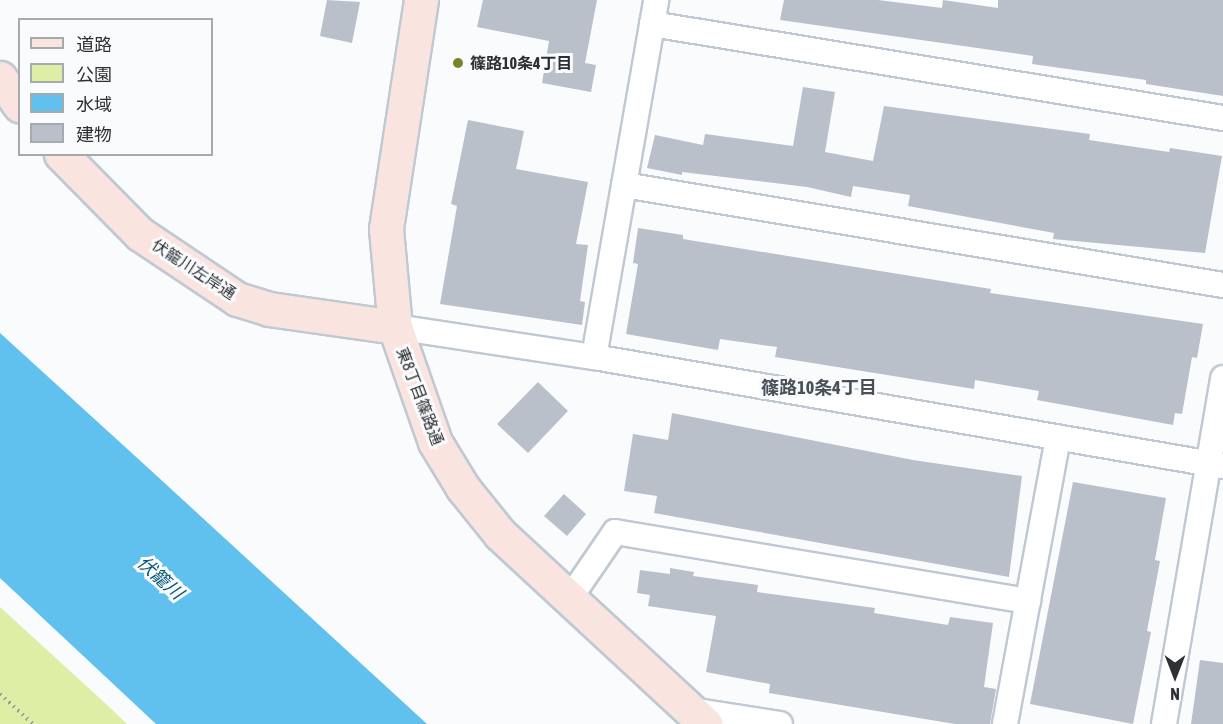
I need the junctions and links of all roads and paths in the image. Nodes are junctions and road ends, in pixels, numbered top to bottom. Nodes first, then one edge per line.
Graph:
1 (420, 0) edge
2 (656, 0) edge
3 (652, 24) junction
4 (0, 78) edge
5 (18, 103) edge
6 (1223, 118) edge
7 (63, 156) edge
8 (624, 185) junction
9 (1223, 285) edge
10 (395, 327) junction
11 (594, 357) junction
12 (1223, 378) edge
13 (1058, 439) junction
14 (1216, 465) edge
15 (570, 598) junction
16 (1028, 601) junction
17 (0, 694) edge
18 (697, 717) edge
19 (33, 724) edge
20 (780, 724) edge
21 (1005, 724) edge
22 (1164, 724) edge

1 - 10 main road, 東8丁目篠路通
2 - 3 street
3 - 6 street
3 - 8 street
4 - 5 main road
7 - 10 main road, 伏籠川左岸通
8 - 9 street
8 - 11 street
10 - 11 street
10 - 15 main road, 東8丁目篠路通
11 - 13 street
12 - 14 street
13 - 14 street
13 - 16 street
14 - 22 street
15 - 16 street
15 - 18 main road, 東8丁目篠路通
16 - 21 street
17 - 19 path
18 - 20 street

